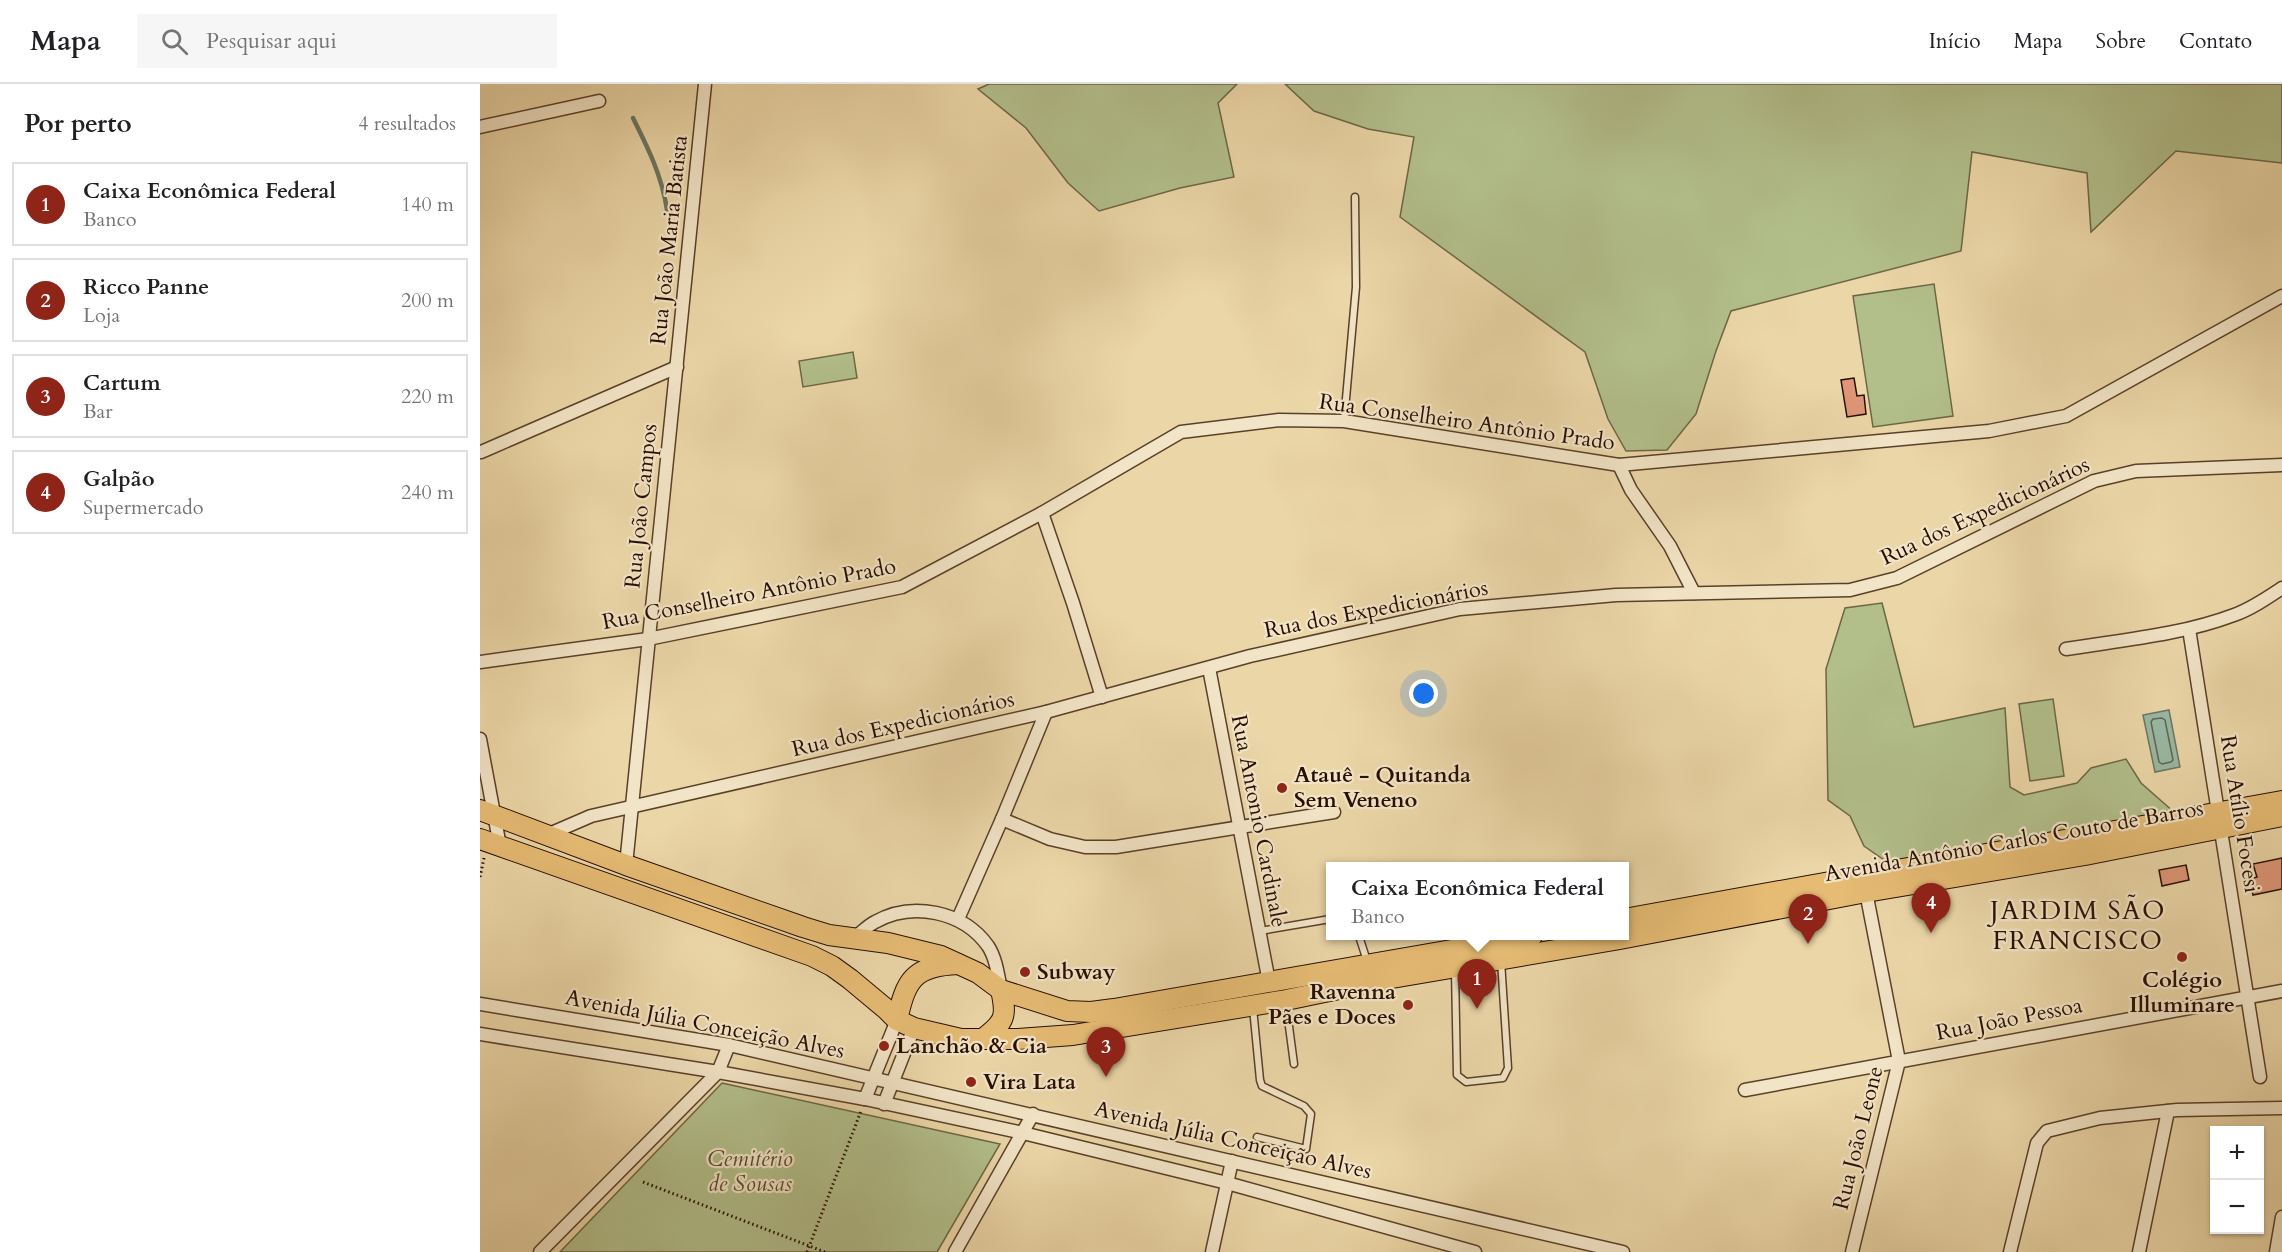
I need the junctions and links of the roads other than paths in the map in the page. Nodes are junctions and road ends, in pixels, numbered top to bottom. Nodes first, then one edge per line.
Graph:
1 (705, 84) edge
2 (599, 101) dead end
3 (480, 127) edge
4 (1355, 197) dead end
5 (2282, 296) edge
6 (677, 367) junction
7 (1344, 421) junction
8 (480, 453) edge
9 (1619, 465) junction
10 (2282, 465) edge
11 (1042, 513) junction
12 (2282, 588) edge
13 (1694, 593) junction
14 (2189, 629) junction
15 (648, 639) junction
16 (2066, 649) dead end
17 (480, 662) edge
18 (1209, 668) junction
19 (1102, 697) junction
20 (1046, 712) junction
21 (480, 739) edge
22 (2282, 801) edge
23 (631, 808) junction
24 (1334, 812) dead end
25 (487, 813) edge
26 (2282, 816) edge
27 (1002, 819) junction
28 (2220, 820) junction
29 (1238, 828) junction
30 (547, 836) junction
31 (480, 839) edge
32 (500, 846) junction
33 (626, 865) junction
34 (1866, 892) junction
35 (1629, 918) edge
36 (958, 919) junction
37 (1326, 919) edge
38 (1259, 931) junction
39 (1629, 937) edge
40 (853, 939) junction
41 (1360, 940) edge
42 (1509, 940) edge
43 (1614, 940) edge
44 (1501, 959) junction
45 (961, 964) junction
46 (1368, 965) junction
47 (1455, 967) junction
48 (1269, 982) junction
49 (1001, 990) junction
50 (2282, 991) edge
51 (2248, 996) junction
52 (1286, 1000) junction
53 (480, 1004) edge
54 (1253, 1005) junction
55 (905, 1024) junction
56 (480, 1034) edge
57 (984, 1038) junction
58 (729, 1045) junction
59 (1899, 1061) junction
60 (1294, 1064) dead end
61 (718, 1072) junction
62 (2260, 1077) dead end
63 (873, 1079) junction
64 (891, 1084) junction
65 (1745, 1090) dead end
66 (865, 1099) junction
67 (884, 1104) junction
68 (2282, 1108) edge
69 (2168, 1111) junction
70 (1033, 1114) junction
71 (1023, 1133) junction
72 (1257, 1137) dead end
73 (1232, 1161) junction
74 (1227, 1183) junction
75 (2282, 1217) edge
76 (1438, 1247) edge
77 (540, 1252) edge
78 (955, 1252) edge
79 (1212, 1252) edge
80 (1475, 1252) edge
81 (1623, 1252) edge
82 (1852, 1252) edge
83 (2010, 1252) edge
84 (2139, 1252) edge
85 (2276, 1252) edge

1 - 6 street, Rua João Maria Batista
2 - 3 street
4 - 7 lane
5 - 9 street, Rua Conselheiro Antônio Prado
6 - 8 street, Rua João Maria Batista
6 - 15 street, Rua João Campos
7 - 9 street, Rua Conselheiro Antônio Prado
7 - 11 street, Rua Conselheiro Antônio Prado
9 - 13 street
10 - 13 street, Rua dos Expedicionários
11 - 15 street, Rua Conselheiro Antônio Prado
11 - 19 street
12 - 14 street
13 - 18 street, Rua dos Expedicionários
14 - 16 street
14 - 28 street, Rua Atílio Focesi
15 - 17 street, Rua Conselheiro Antônio Prado
15 - 23 street, Rua João Campos
18 - 19 street, Rua dos Expedicionários
18 - 29 street, Rua Antonio Cardinale
19 - 20 street, Rua dos Expedicionários
20 - 23 street, Rua dos Expedicionários
20 - 27 street
21 - 25 street
22 - 28 main road, Avenida Antônio Carlos Couto de Barros
23 - 30 street, Rua dos Expedicionários
23 - 33 street, Rua João Campos
24 - 29 street
25 - 30 main road
25 - 32 street
26 - 28 main road, Avenida Antônio Carlos Couto de Barros
27 - 29 street
27 - 36 street
28 - 34 main road, Avenida Antônio Carlos Couto de Barros
28 - 35 main road, Avenida Antônio Carlos Couto de Barros
28 - 51 street, Rua Atílio Focesi
29 - 38 street, Rua Antonio Cardinale
30 - 33 main road
31 - 32 main road, Avenida Antônio Carlos Couto de Barros
32 - 55 main road, Avenida Antônio Carlos Couto de Barros
33 - 40 main road
34 - 39 main road, Avenida Antônio Carlos Couto de Barros
34 - 59 street, Rua João Leone
36 - 40 street
36 - 49 street
37 - 38 lane
38 - 48 street, Rua Antonio Cardinale
40 - 45 main road
41 - 46 lane
42 - 46 main road
43 - 44 main road, Avenida Antônio Carlos Couto de Barros
44 - 47 main road, Avenida Antônio Carlos Couto de Barros
44 - 47 lane
45 - 49 main road
45 - 55 main road
46 - 48 main road
47 - 52 main road, Avenida Antônio Carlos Couto de Barros
48 - 49 main road
49 - 57 main road
50 - 51 street, Rua João Pessoa
51 - 59 street, Rua João Pessoa
51 - 62 street, Rua Atílio Focesi
52 - 54 main road, Avenida Antônio Carlos Couto de Barros
52 - 60 lane
53 - 58 street, Avenida Júlia Conceição Alves
54 - 57 main road, Avenida Antônio Carlos Couto de Barros
54 - 72 lane
55 - 57 main road, Avenida Antônio Carlos Couto de Barros
55 - 63 street
55 - 64 street
56 - 61 street, Avenida Júlia Conceição Alves
58 - 61 street
58 - 63 street, Avenida Júlia Conceição Alves
59 - 65 street, Rua João Pessoa
59 - 82 street, Rua João Leone
61 - 66 street, Avenida Júlia Conceição Alves
61 - 77 street
63 - 64 street, Avenida Júlia Conceição Alves
63 - 66 street
64 - 67 street
64 - 70 street, Avenida Júlia Conceição Alves
66 - 67 street, Avenida Júlia Conceição Alves
67 - 71 street, Avenida Júlia Conceição Alves
68 - 69 street
69 - 83 street
69 - 84 street
70 - 71 street
70 - 73 street, Avenida Júlia Conceição Alves
71 - 74 street, Avenida Júlia Conceição Alves
71 - 78 street
73 - 74 street
73 - 81 street, Avenida Júlia Conceição Alves
74 - 76 street, Avenida Júlia Conceição Alves
74 - 79 street
75 - 85 street
76 - 80 street, Avenida Júlia Conceição Alves

